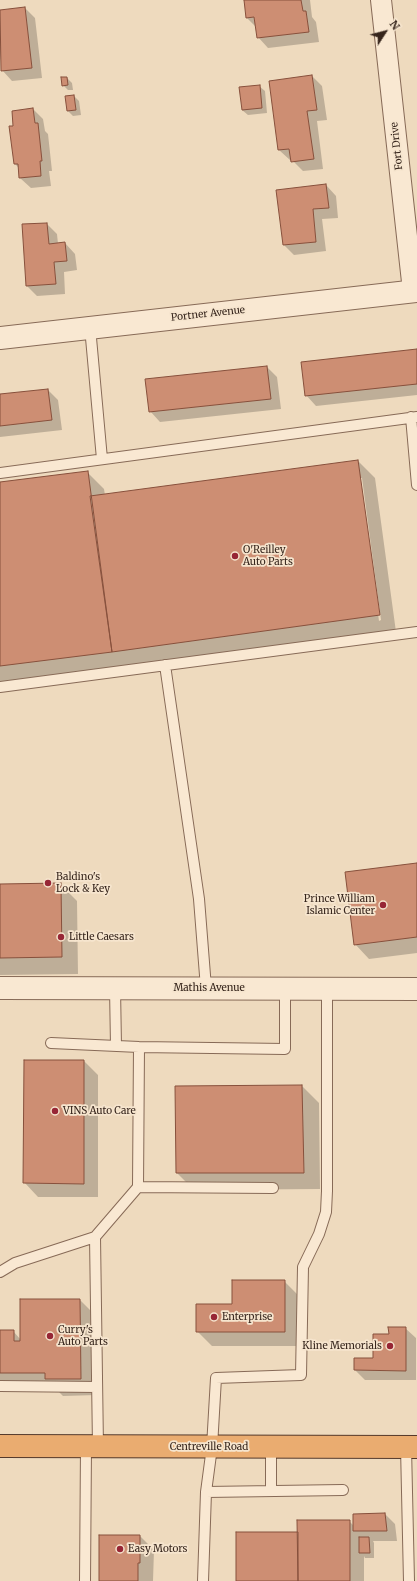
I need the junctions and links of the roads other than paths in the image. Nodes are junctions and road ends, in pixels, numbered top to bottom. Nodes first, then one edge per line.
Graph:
1 (381, 0) edge
2 (415, 291) edge
3 (90, 327) junction
4 (0, 338) edge
5 (414, 417) edge
6 (102, 459) junction
7 (0, 472) edge
8 (417, 485) edge
9 (417, 632) edge
10 (165, 665) junction
11 (0, 687) edge
12 (0, 988) edge
13 (115, 988) junction
14 (206, 988) junction
15 (285, 989) junction
16 (326, 989) junction
17 (417, 989) edge
18 (51, 1043) dead end
19 (116, 1046) junction
20 (140, 1047) junction
21 (138, 1187) junction
22 (273, 1188) dead end
23 (95, 1237) junction
24 (0, 1272) edge
25 (0, 1386) edge
26 (98, 1387) junction
27 (0, 1446) edge
28 (92, 1447) junction
29 (212, 1447) junction
30 (271, 1447) junction
31 (411, 1447) edge
32 (343, 1490) dead end
33 (271, 1491) junction
34 (206, 1492) junction
35 (85, 1581) edge
36 (203, 1581) edge
37 (409, 1581) edge

1 - 2 street, Fort Drive
2 - 3 street, Portner Avenue
3 - 4 street, Portner Avenue
3 - 6 lane
5 - 6 lane
5 - 8 lane
6 - 7 lane
9 - 10 lane
10 - 11 lane
10 - 14 lane
12 - 13 street, Mathis Avenue
13 - 14 street, Mathis Avenue
13 - 19 lane
14 - 15 street, Mathis Avenue
15 - 16 street, Mathis Avenue
15 - 20 lane
16 - 17 street, Mathis Avenue
16 - 29 lane
18 - 19 lane
19 - 20 lane
20 - 21 lane
21 - 22 lane
21 - 23 lane
23 - 24 lane
23 - 26 lane
25 - 26 lane
26 - 28 lane
27 - 28 highway, Centreville Road
28 - 29 highway, Centreville Road
28 - 35 lane
29 - 30 highway, Centreville Road
29 - 34 lane
30 - 31 highway, Centreville Road
30 - 33 lane
31 - 37 lane
32 - 33 lane
33 - 34 lane
34 - 36 lane

